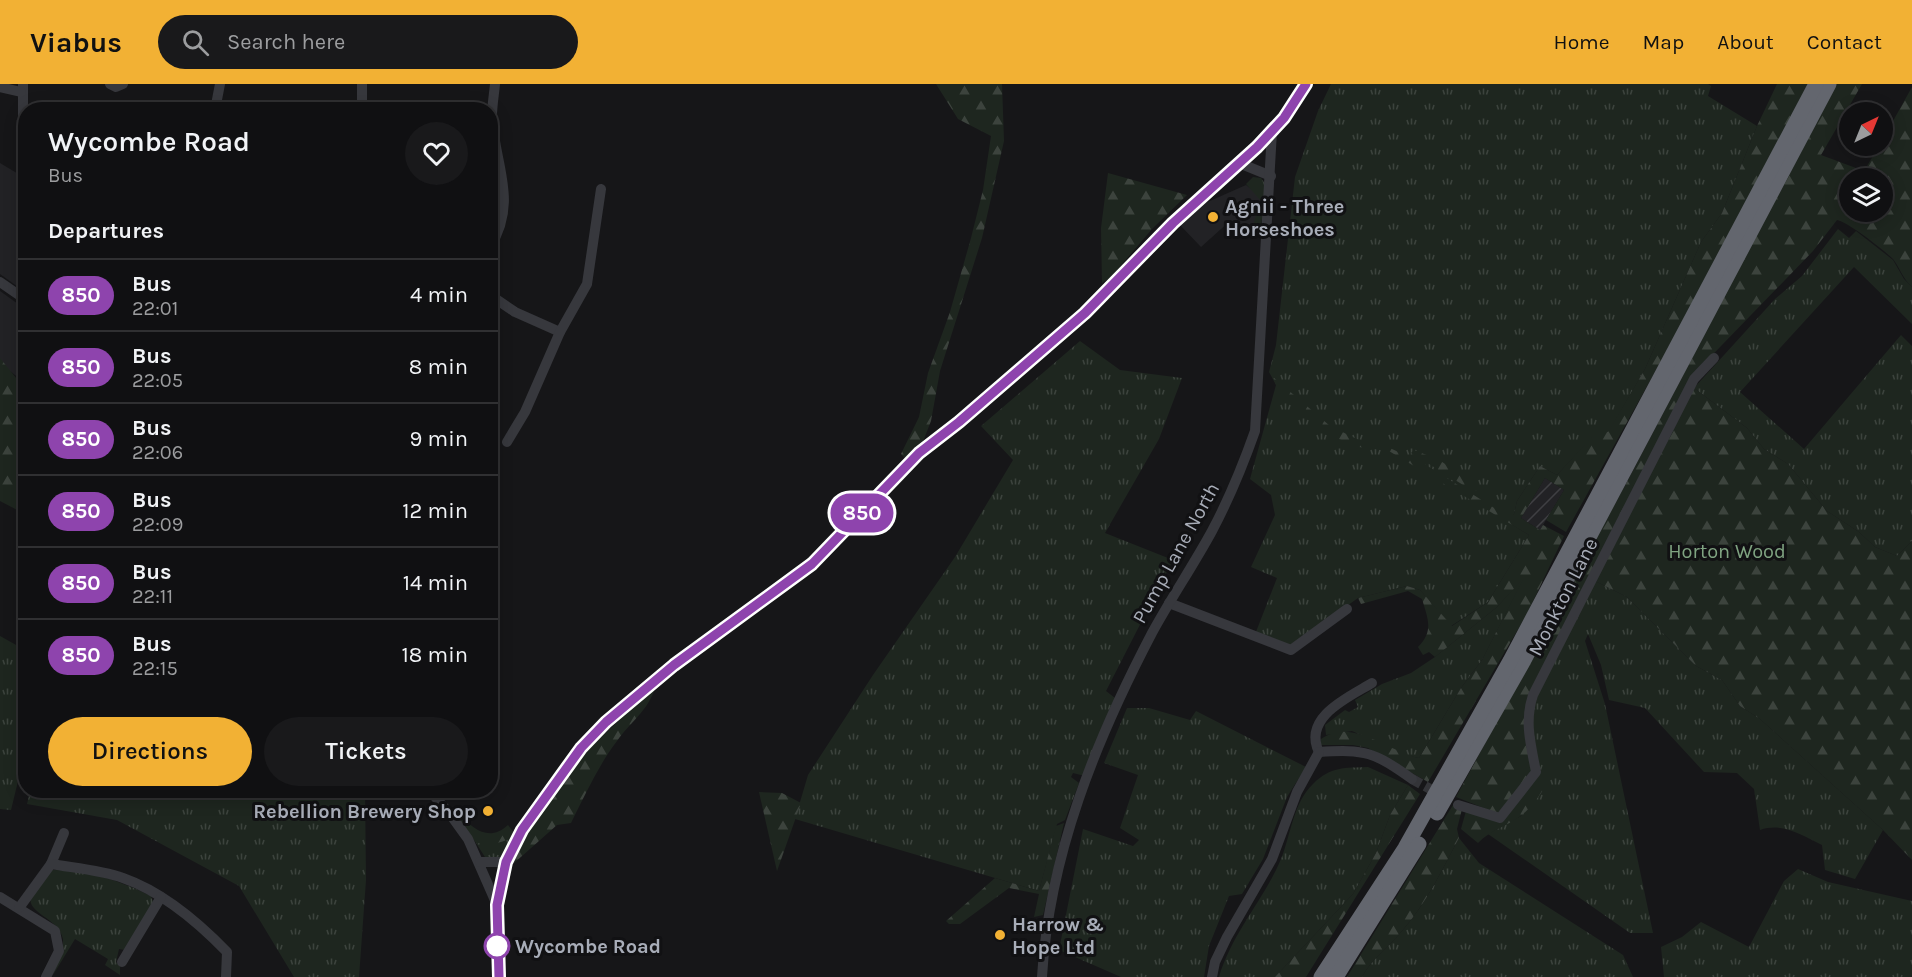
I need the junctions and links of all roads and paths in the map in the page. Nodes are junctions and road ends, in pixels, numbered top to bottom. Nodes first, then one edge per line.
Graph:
1 (110, 84) edge
2 (123, 84) edge
3 (220, 84) edge
4 (362, 84) edge
5 (495, 84) edge
6 (1306, 84) edge
7 (1816, 84) edge
8 (1829, 84) edge
9 (0, 87) edge
10 (22, 88) edge
11 (217, 102) edge
12 (362, 102) edge
13 (493, 102) edge
14 (1272, 131) junction
15 (498, 152) edge
16 (1239, 163) junction
17 (1271, 176) junction
18 (598, 193) dead end
19 (498, 230) edge
20 (0, 282) edge
21 (18, 294) edge
22 (498, 300) edge
23 (560, 332) junction
24 (1714, 358) dead end
25 (507, 437) dead end
26 (1169, 603) junction
27 (1347, 609) dead end
28 (1372, 683) dead end
29 (1319, 752) junction
30 (1412, 779) tunnel mouth
31 (436, 798) edge
32 (1458, 805) dead end
33 (64, 833) dead end
34 (480, 862) junction
35 (506, 862) junction
36 (51, 864) junction
37 (0, 897) edge
38 (161, 897) junction
39 (497, 905) junction
40 (19, 908) junction
41 (123, 958) dead end
42 (230, 976) edge
43 (46, 977) edge
44 (499, 977) edge
45 (1042, 977) edge
46 (1212, 977) edge
47 (1321, 977) edge
48 (1336, 977) edge

1 - 2 street
3 - 11 street
4 - 12 street
5 - 13 street
6 - 14 street
7 - 47 highway
8 - 48 highway
9 - 10 street
14 - 16 street
14 - 17 street, Pump Lane North
15 - 19 street
16 - 17 street
16 - 35 street
17 - 26 street, Pump Lane North
18 - 23 street
20 - 21 street
22 - 23 street
23 - 25 street
24 - 32 street, Monkton Lane
26 - 27 street
26 - 45 street, Pump Lane North
28 - 29 street
29 - 30 street
29 - 46 street
31 - 34 street
33 - 36 street
34 - 35 street
34 - 39 street
35 - 39 street
36 - 38 street
36 - 40 street
37 - 40 street
38 - 41 street
38 - 42 street
39 - 44 street
40 - 43 street

